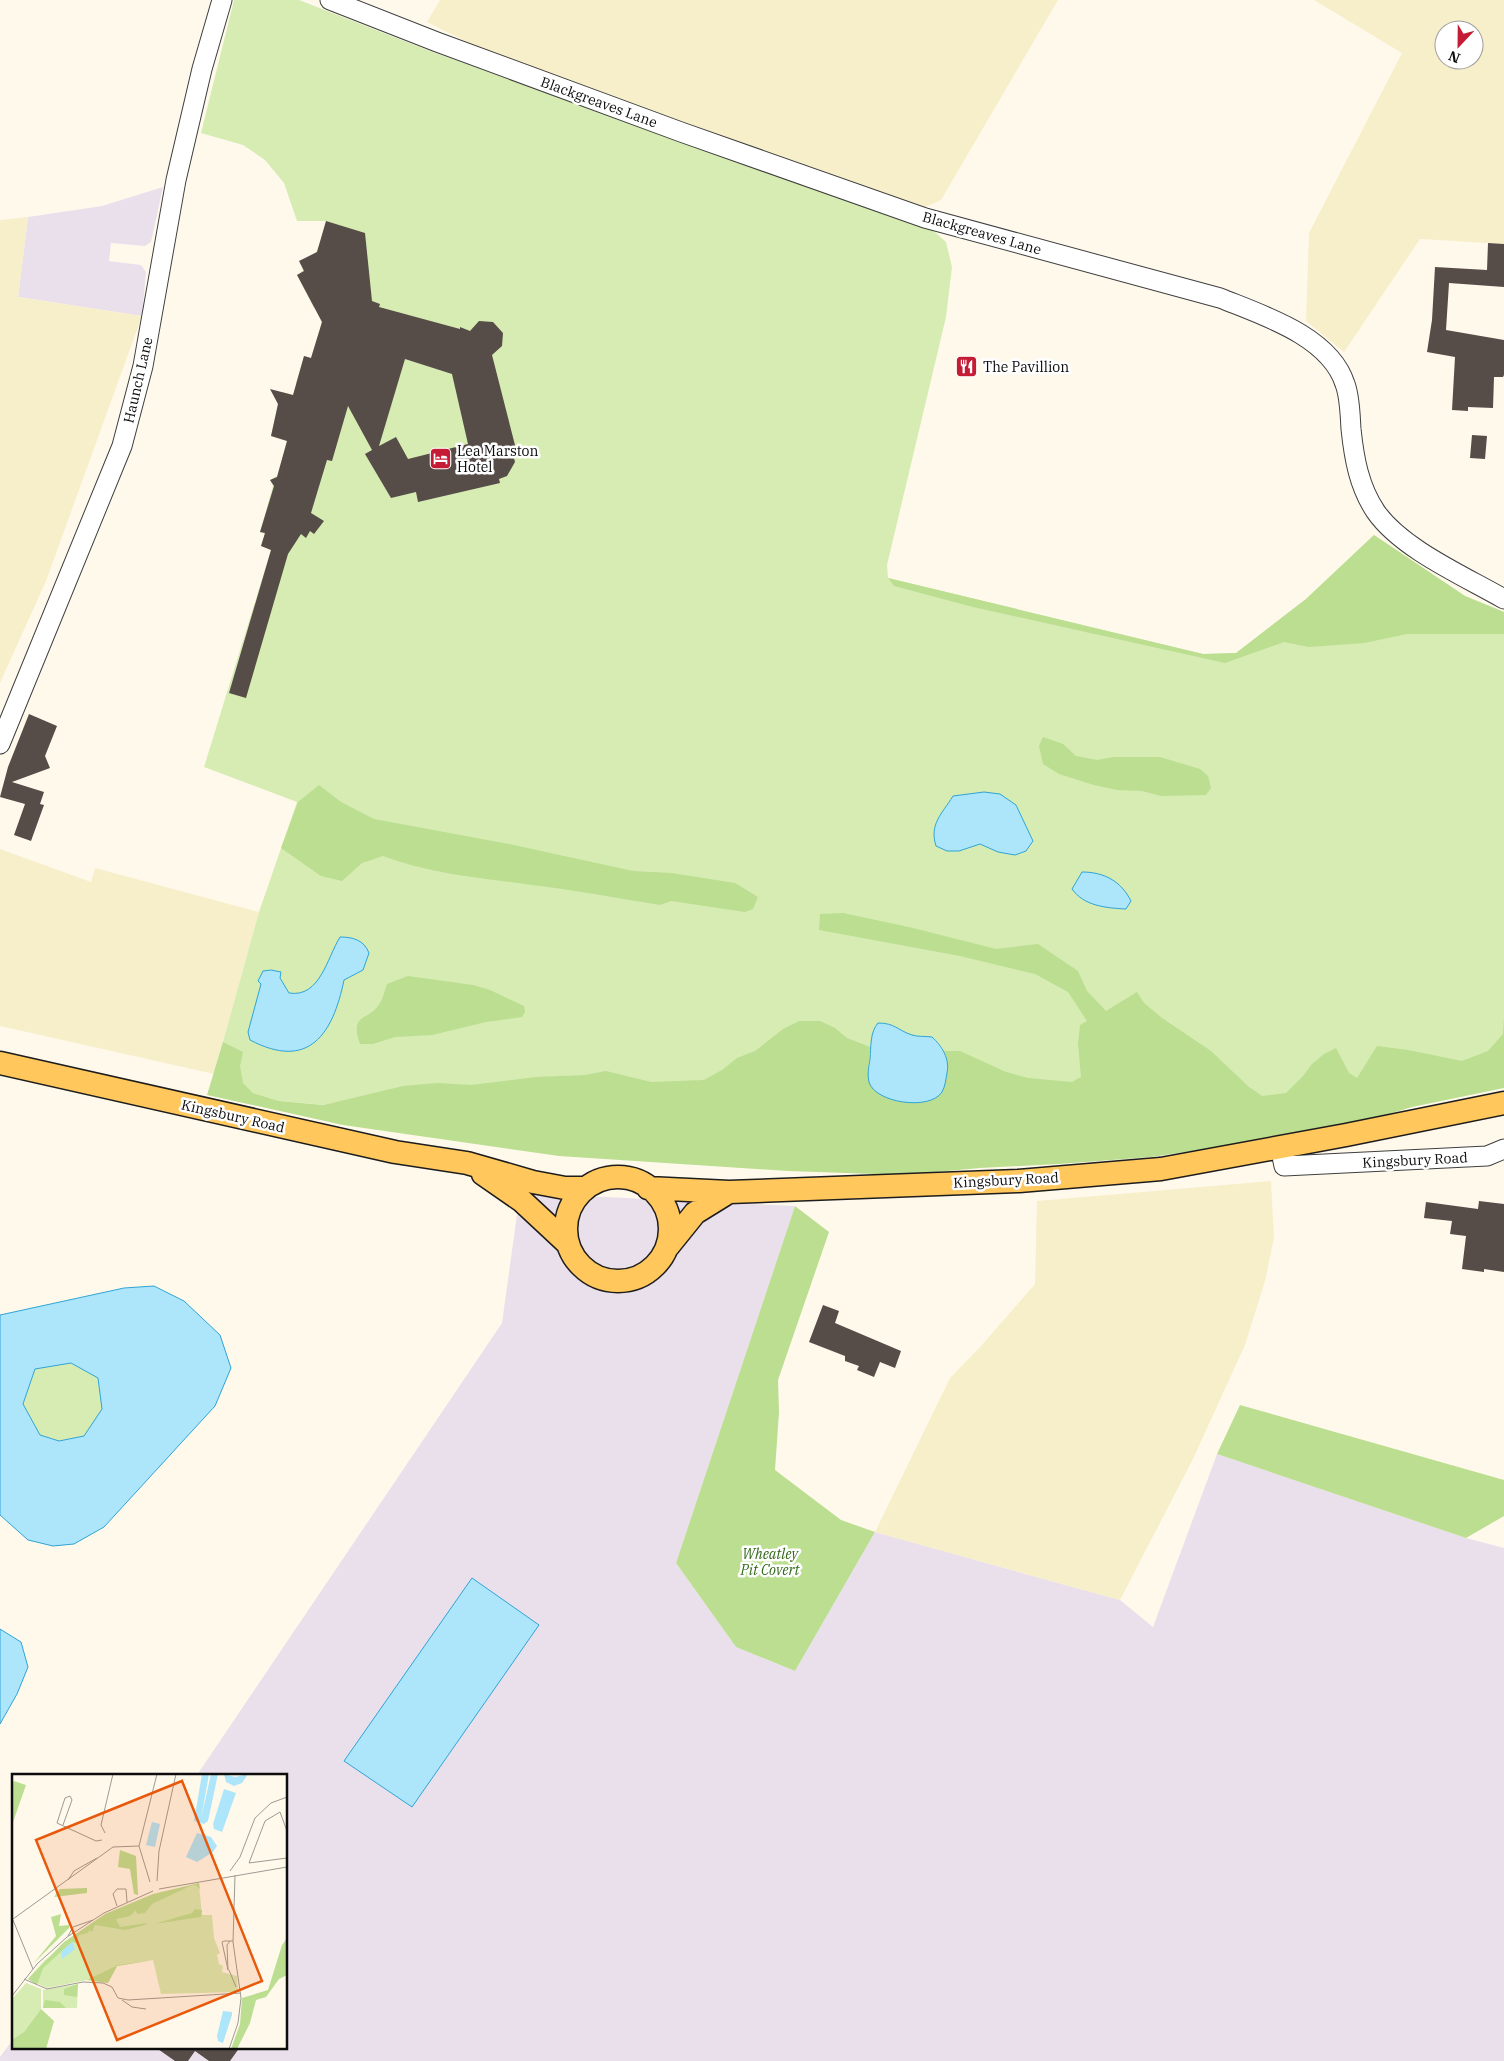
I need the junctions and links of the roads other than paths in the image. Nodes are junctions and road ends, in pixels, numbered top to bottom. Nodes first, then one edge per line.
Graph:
1 (222, 0) edge
2 (330, 0) edge
3 (1504, 599) edge
4 (0, 744) edge
5 (0, 1063) edge
6 (1504, 1102) edge
7 (1280, 1147) junction
8 (1504, 1149) edge
9 (467, 1163) junction
10 (584, 1188) junction
11 (648, 1188) junction
12 (729, 1192) junction
13 (568, 1243) junction
14 (666, 1249) junction

1 - 4 street, Haunch Lane
2 - 3 street, Blackgreaves Lane
5 - 9 main road, Kingsbury Road
6 - 7 main road, Kingsbury Road
7 - 8 street, Kingsbury Road
7 - 12 main road, Kingsbury Road
9 - 10 main road, Kingsbury Road
9 - 13 main road, Kingsbury Road
10 - 11 main road, Kingsbury Road
10 - 13 main road, Kingsbury Road
11 - 12 main road, Kingsbury Road
11 - 14 main road, Kingsbury Road
12 - 14 main road, Kingsbury Road
13 - 14 main road, Kingsbury Road

